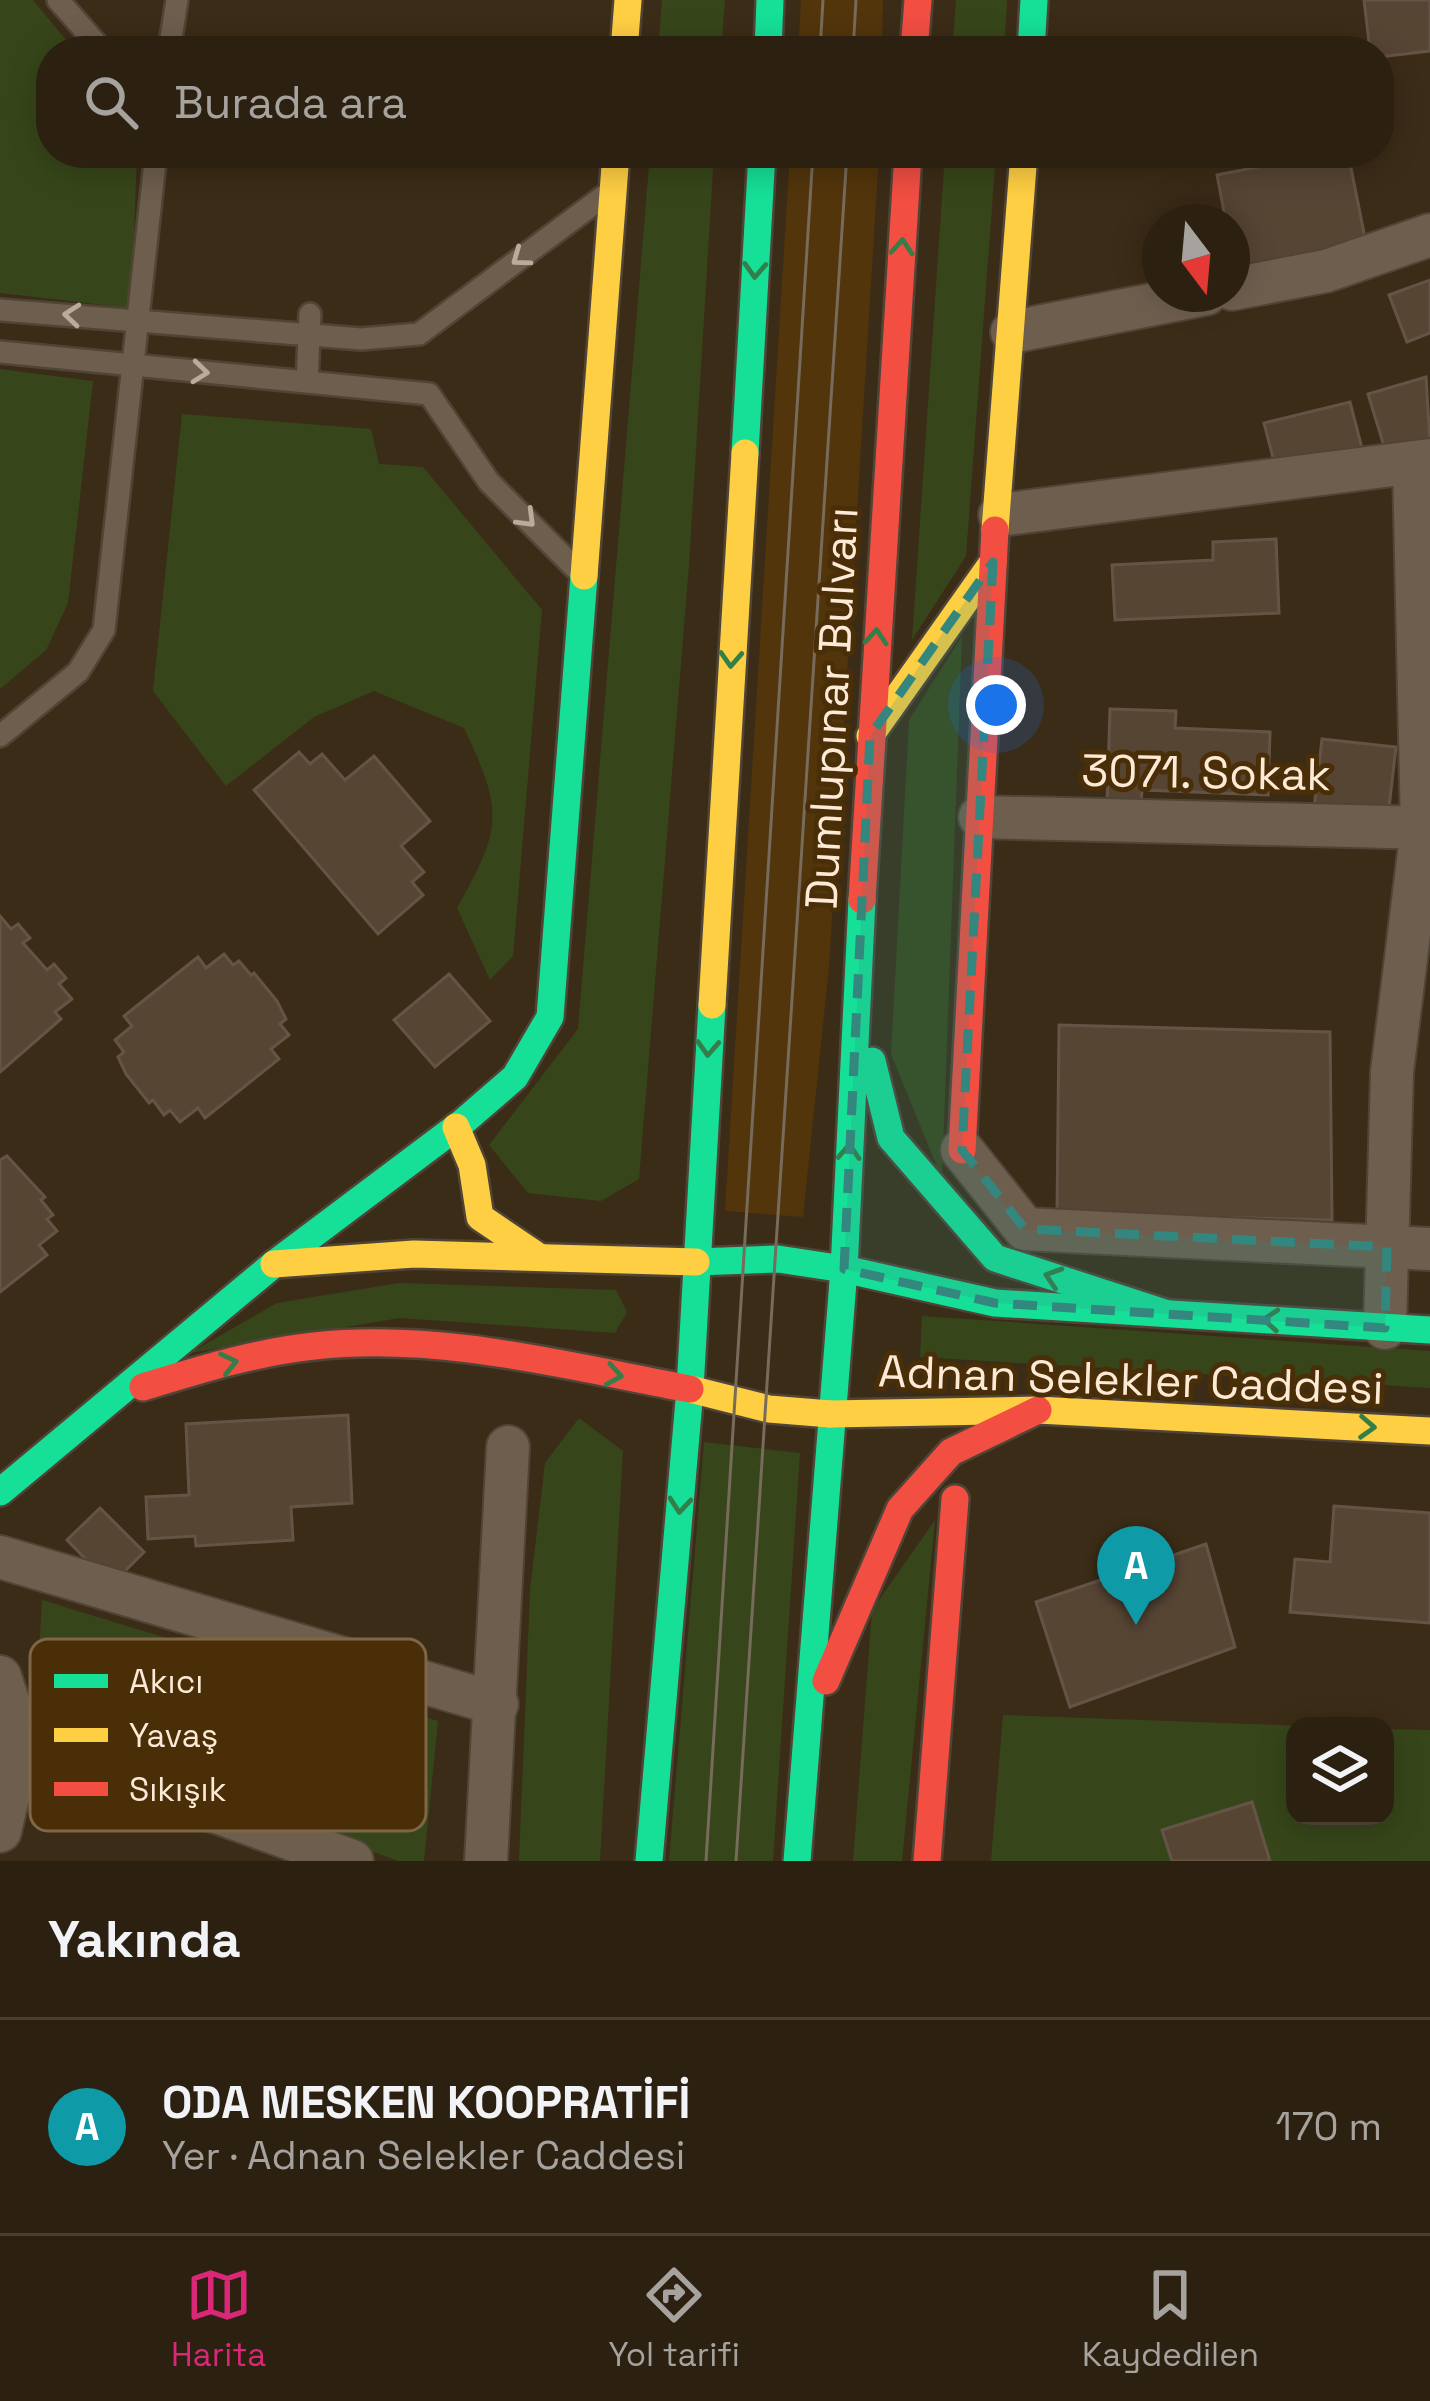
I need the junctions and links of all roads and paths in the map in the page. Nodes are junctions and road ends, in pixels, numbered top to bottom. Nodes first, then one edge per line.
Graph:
1 (58, 0) edge
2 (177, 0) edge
3 (628, 0) edge
4 (752, 0) edge
5 (770, 0) edge
6 (918, 0) edge
7 (1034, 0) edge
8 (90, 36) edge
9 (171, 36) edge
10 (625, 36) edge
11 (764, 36) edge
12 (768, 36) edge
13 (915, 36) edge
14 (1032, 36) edge
15 (155, 168) edge
16 (615, 168) edge
17 (761, 168) edge
18 (907, 168) edge
19 (1023, 168) edge
20 (614, 188) junction
21 (1430, 235) edge
22 (1250, 286) edge
23 (1142, 307) edge
24 (0, 310) edge
25 (140, 321) junction
26 (310, 324) junction
27 (1012, 332) junction
28 (0, 352) edge
29 (136, 366) junction
30 (307, 382) junction
31 (1422, 462) edge
32 (1000, 515) junction
33 (993, 562) junction
34 (584, 576) junction
35 (0, 736) edge
36 (870, 736) junction
37 (980, 817) junction
38 (1426, 828) edge
39 (857, 998) junction
40 (1411, 1073) edge
41 (456, 1127) junction
42 (962, 1150) joint
43 (1387, 1247) junction
44 (1430, 1249) edge
45 (539, 1257) junction
46 (696, 1262) junction
47 (274, 1264) junction
48 (844, 1269) junction
49 (1165, 1313) junction
50 (1385, 1328) junction
51 (1430, 1330) edge
52 (690, 1389) junction
53 (116, 1395) junction
54 (1038, 1410) junction
55 (830, 1414) junction
56 (1430, 1431) edge
57 (508, 1447) dead end
58 (0, 1492) edge
59 (955, 1499) dead end
60 (0, 1558) edge
61 (276, 1639) edge
62 (0, 1677) edge
63 (426, 1683) edge
64 (497, 1704) junction
65 (803, 1734) junction
66 (21, 1741) junction
67 (30, 1744) edge
68 (0, 1831) edge
69 (269, 1831) edge
70 (352, 1861) edge
71 (486, 1861) edge
72 (649, 1861) edge
73 (797, 1861) edge
74 (927, 1861) edge

1 - 8 lane
2 - 9 lane
3 - 10 main road
4 - 11 main road
5 - 12 main road
6 - 13 main road
7 - 14 main road
15 - 25 lane
16 - 20 main road
17 -> 46 main road
36 -> 18 main road, Dumlupınar Bulvarı
19 - 27 main road
20 -> 26 lane
20 - 34 main road
21 - 22 street
23 - 27 street
25 -> 24 lane
25 - 26 lane
25 - 29 lane
26 - 30 lane
27 - 32 main road
28 - 29 lane
29 -> 30 lane
29 - 35 lane
30 -> 34 lane
31 - 32 street
31 - 38 street
32 - 33 main road
33 - 36 main road
33 - 37 main road
34 - 41 main road
36 - 39 main road, Dumlupınar Bulvarı
37 - 38 street, 3071. Sokak
37 - 42 main road
38 - 40 street
48 -> 39 main road, Dumlupınar Bulvarı
49 -> 39 main road
40 - 43 street
41 - 45 main road
41 - 47 main road
42 - 43 street
43 - 44 street
43 - 50 street
45 - 46 main road
45 - 47 main road
46 - 48 main road
46 - 52 main road
47 - 53 main road
48 - 49 main road, Adnan Selekler Caddesi
48 - 55 main road, Dumlupınar Bulvarı
50 -> 49 main road, Adnan Selekler Caddesi
50 - 51 main road, Adnan Selekler Caddesi
53 -> 52 main road
52 - 55 main road
52 -> 72 main road
53 - 58 main road
54 - 55 main road, Adnan Selekler Caddesi
54 -> 56 main road, Adnan Selekler Caddesi
54 - 65 main road
55 - 65 main road, Dumlupınar Bulvarı
57 - 64 street
59 - 74 main road
60 - 61 street
62 - 66 street
63 - 64 street
64 - 71 street
65 - 73 main road, Dumlupınar Bulvarı
66 - 67 street
66 - 68 street
69 - 70 street

